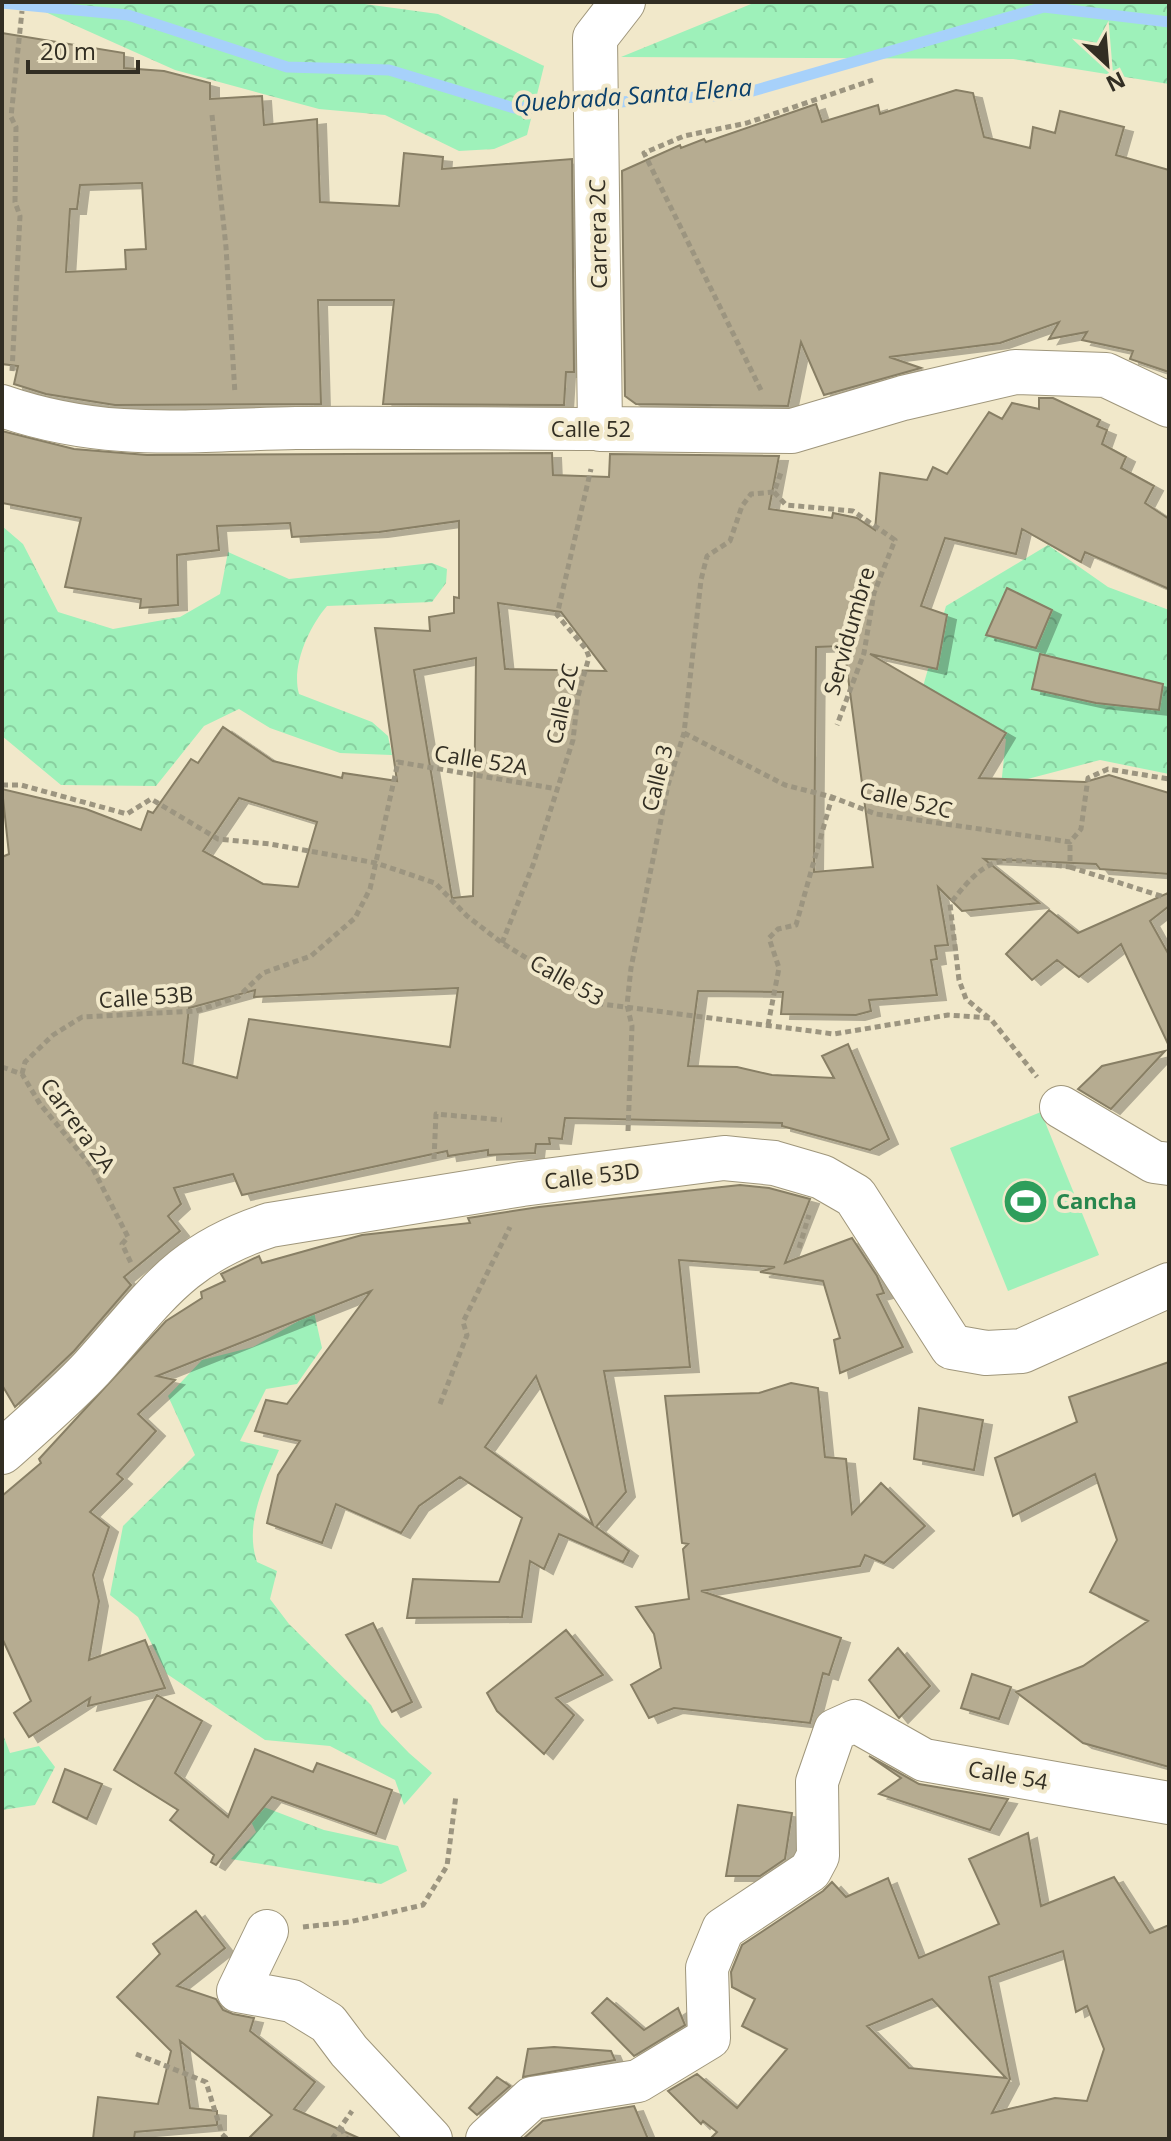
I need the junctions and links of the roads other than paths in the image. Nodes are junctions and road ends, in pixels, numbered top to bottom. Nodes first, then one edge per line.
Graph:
1 (623, 2) edge
2 (1169, 405) edge
3 (5, 407) edge
4 (600, 429) junction
5 (1061, 1107) road end
6 (1169, 1164) edge
7 (1169, 1285) edge
8 (2, 1452) edge
9 (1169, 1803) edge
10 (267, 1931) road end
11 (431, 2139) edge
12 (487, 2139) edge

1 - 4 street, Carrera 2C
2 - 4 street, Calle 52
3 - 4 street, Calle 52
5 - 6 street
7 - 8 street, Calle 53D
9 - 12 street, Calle 54
10 - 11 street

